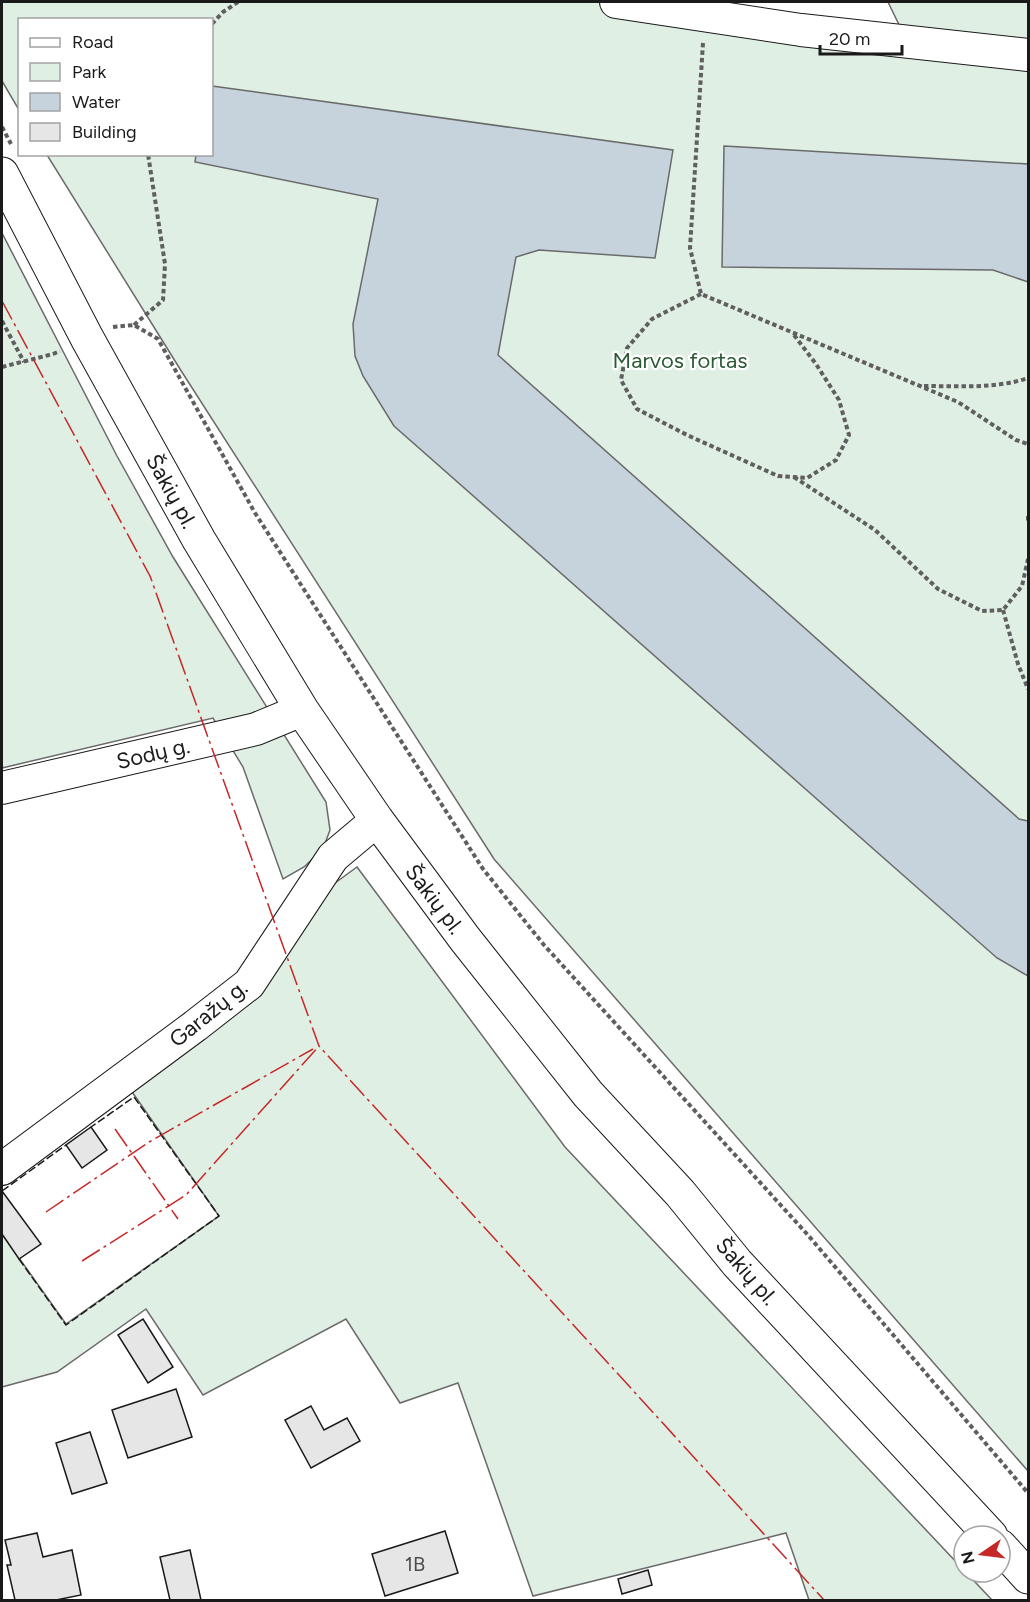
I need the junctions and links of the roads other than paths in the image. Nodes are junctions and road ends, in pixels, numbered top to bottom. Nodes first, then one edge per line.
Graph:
1 (616, 2) edge
2 (1029, 55) edge
3 (2, 174) edge
4 (302, 710) junction
5 (2, 788) edge
6 (377, 820) junction
7 (2, 1169) edge
8 (980, 1524) edge
9 (1012, 1559) edge
10 (1029, 1577) edge

1 - 2 street
3 - 4 main road, Šakių pl.
4 - 5 street, Sodų g.
4 - 6 main road, Šakių pl.
6 - 7 street, Garažų g.
6 - 8 main road, Šakių pl.
9 - 10 main road

